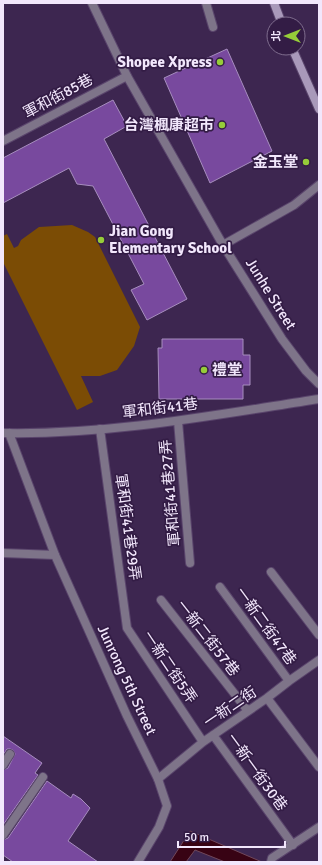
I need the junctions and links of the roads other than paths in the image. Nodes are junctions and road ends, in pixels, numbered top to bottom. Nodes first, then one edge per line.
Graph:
1 (92, 3) edge
2 (206, 3) edge
3 (274, 3) edge
4 (279, 16) edge
5 (213, 27) dead end
6 (296, 56) edge
7 (127, 76) junction
8 (319, 109) edge
9 (3, 141) edge
10 (319, 185) edge
11 (223, 245) junction
12 (319, 384) edge
13 (319, 399) edge
14 (178, 421) junction
15 (100, 429) junction
16 (6, 433) edge
17 (3, 553) edge
18 (55, 555) junction
19 (190, 563) dead end
20 (270, 572) dead end
21 (220, 587) dead end
22 (161, 600) dead end
23 (127, 628) joint
24 (319, 635) edge
25 (316, 662) edge
26 (319, 672) edge
27 (289, 681) junction
28 (267, 698) junction
29 (248, 711) junction
30 (213, 735) junction
31 (203, 742) junction
32 (10, 754) dead end
33 (3, 765) edge
34 (319, 767) edge
35 (43, 777) dead end
36 (158, 779) junction
37 (319, 827) edge
38 (3, 835) edge
39 (293, 845) junction
40 (272, 860) edge
41 (138, 862) edge

1 - 7 street, Junhe Street
2 - 5 street
3 - 4 main road
6 - 8 main road
7 - 9 street, 軍和街85巷
7 - 11 street, Junhe Street
10 - 11 street
11 - 12 street, Junhe Street
13 - 14 street, 軍和街41巷
14 - 15 street, 軍和街41巷
14 - 19 street, 軍和街41巷27弄
15 - 16 street, 軍和街41巷
15 - 23 street, 軍和街41巷29弄
16 - 18 street, Junrong 5th Street
17 - 18 street
18 - 36 street, Junrong 5th Street
20 - 24 street
21 - 27 street, 一新二街47巷
22 - 29 street, 一新二街57巷
23 - 31 street, 一新二街5弄
25 - 26 street
25 - 27 street, 一新二街
27 - 28 street, 一新二街
28 - 29 street, 一新二街
28 - 34 street
29 - 30 street, 一新二街
30 - 31 street, 一新二街
30 - 39 street, 一新一街30巷
31 - 36 street, 一新二街
32 - 33 street
35 - 38 street
36 - 41 street, Junrong 5th Street
37 - 39 street
39 - 40 street

